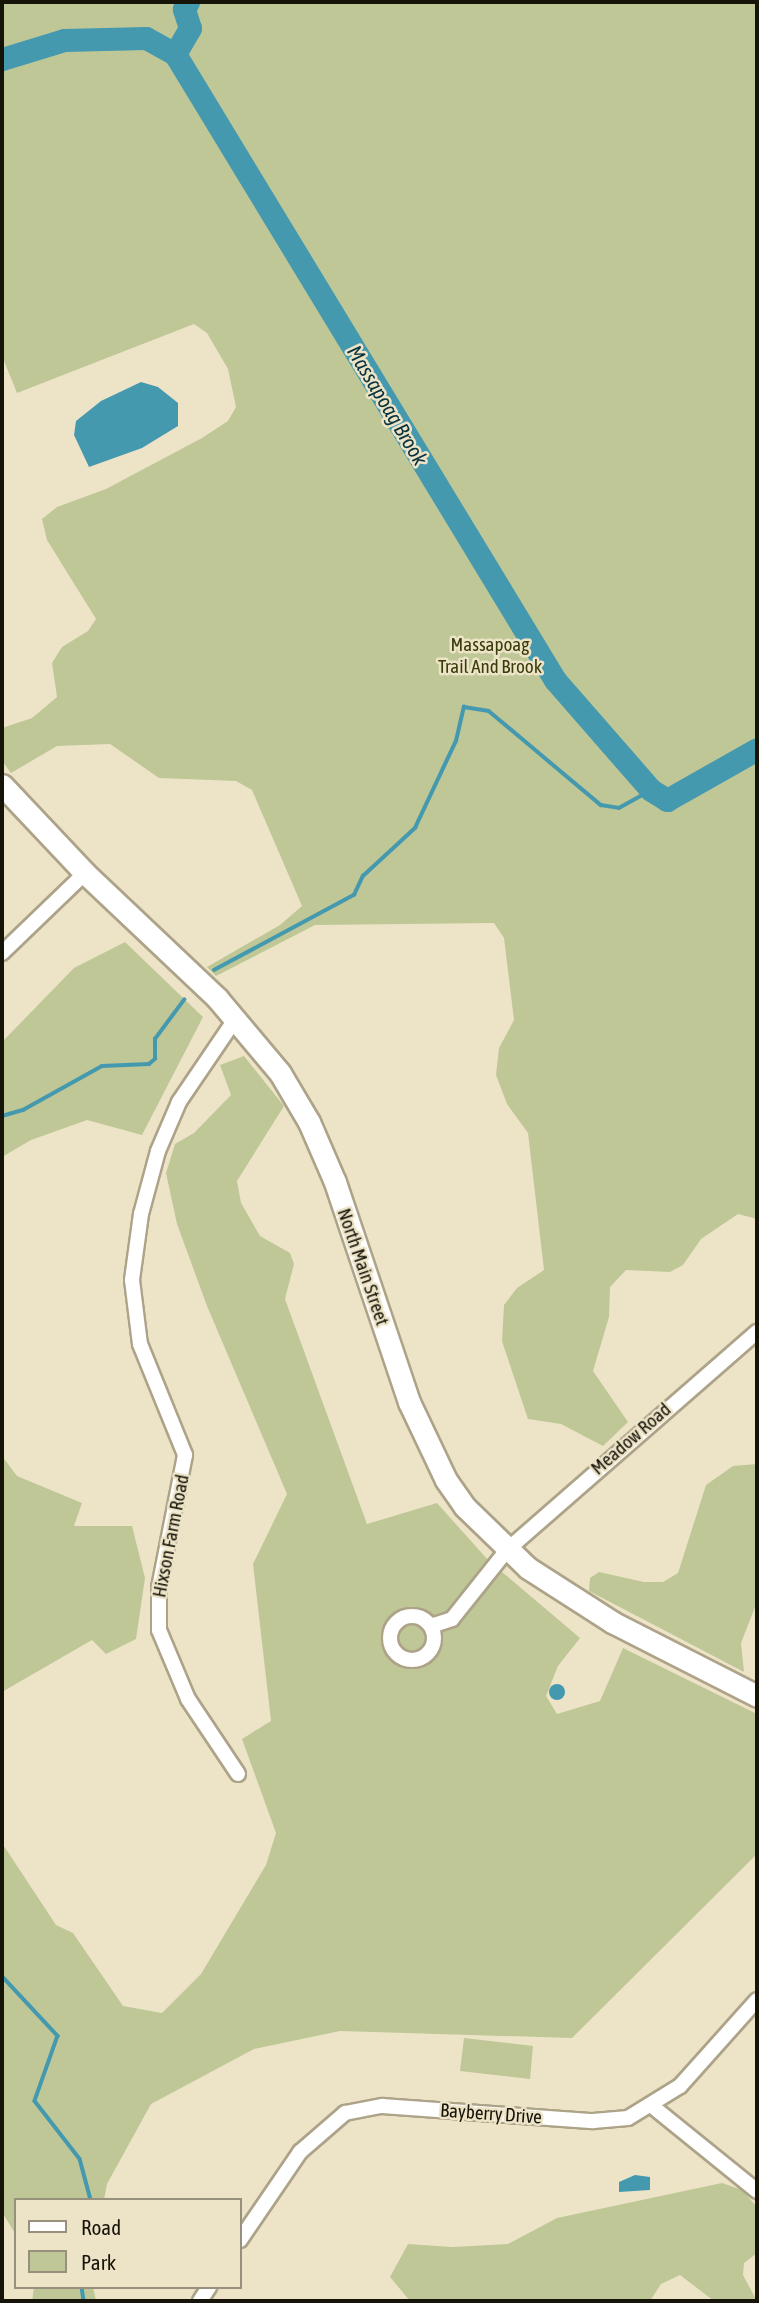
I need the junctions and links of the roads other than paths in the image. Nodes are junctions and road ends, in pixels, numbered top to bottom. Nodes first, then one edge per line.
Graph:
1 (2, 785) edge
2 (85, 873) junction
3 (2, 953) edge
4 (236, 1018) junction
5 (757, 1332) edge
6 (507, 1550) junction
7 (430, 1626) dead end
8 (757, 1696) edge
9 (238, 1774) dead end
10 (757, 2000) edge
11 (652, 2106) junction
12 (757, 2191) edge
13 (242, 2237) edge

1 - 2 main road, North Main Street
2 - 3 street
2 - 4 main road, North Main Street
4 - 6 main road, North Main Street
4 - 9 street, Hixson Farm Road
5 - 6 street, Meadow Road
6 - 7 street, Meadow Road
6 - 8 main road, North Main Street
10 - 11 street, Bayberry Drive
11 - 12 street
11 - 13 street, Bayberry Drive

